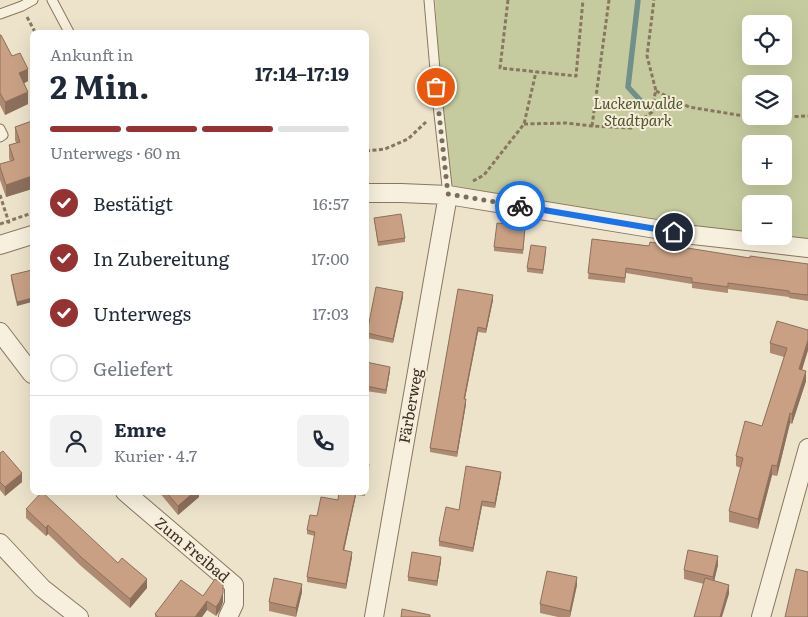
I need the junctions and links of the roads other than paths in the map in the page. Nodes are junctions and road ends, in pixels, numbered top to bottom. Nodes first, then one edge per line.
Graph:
1 (33, 0) edge
2 (52, 0) edge
3 (429, 0) edge
4 (0, 14) edge
5 (68, 30) edge
6 (0, 129) edge
7 (0, 137) edge
8 (369, 193) edge
9 (448, 194) junction
10 (30, 236) edge
11 (8, 243) edge
12 (808, 248) edge
13 (0, 332) edge
14 (30, 371) edge
15 (808, 448) edge
16 (128, 495) edge
17 (0, 543) edge
18 (79, 617) edge
19 (228, 617) edge
20 (374, 617) edge
21 (761, 617) edge

1 - 4 lane
2 - 5 lane
3 - 9 lane
6 - 7 lane
8 - 9 street
9 - 12 street
9 - 20 street, Färberweg
10 - 11 street
13 - 14 street
15 - 21 street
16 - 19 street, Zum Freibad
17 - 18 street

